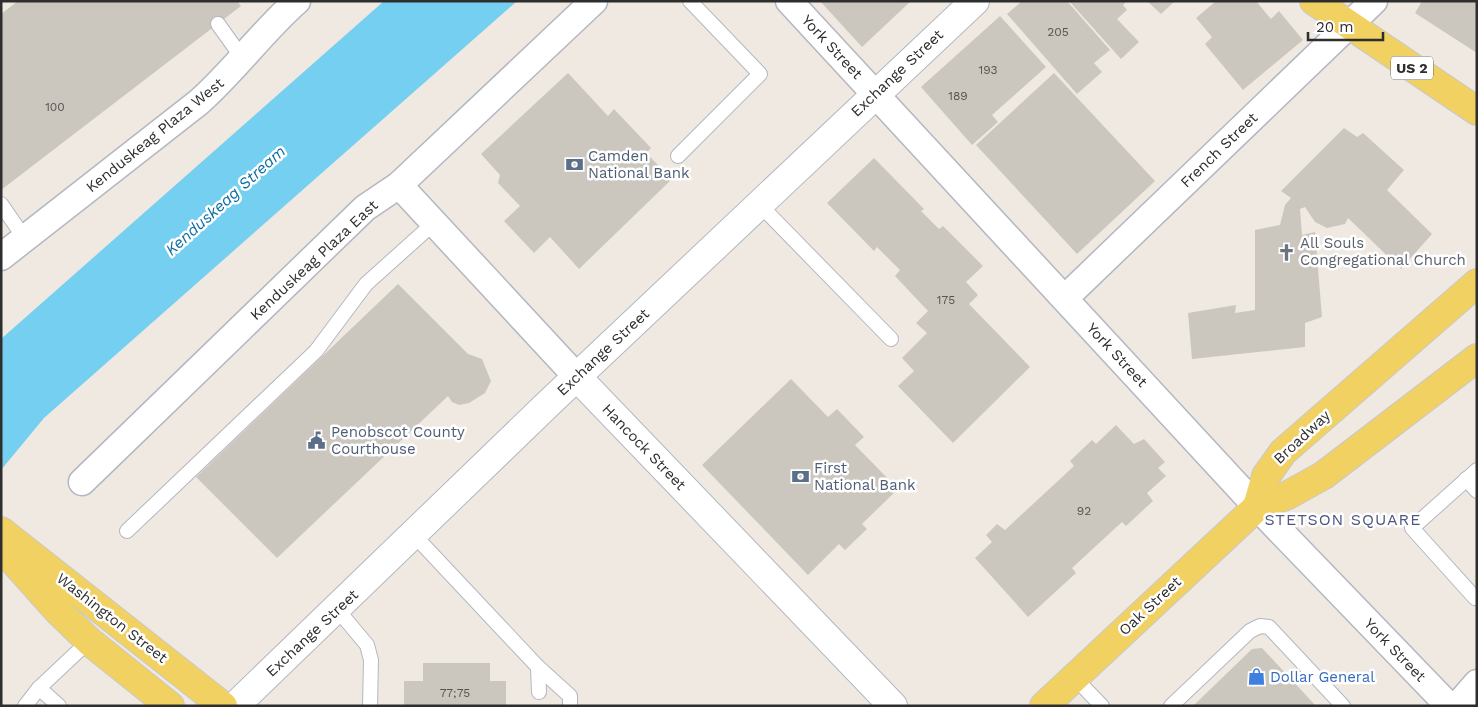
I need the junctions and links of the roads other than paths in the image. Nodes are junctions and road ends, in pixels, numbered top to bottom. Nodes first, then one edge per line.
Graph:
1 (298, 1) edge
2 (594, 1) edge
3 (690, 1) edge
4 (789, 1) edge
5 (975, 1) edge
6 (1314, 1) edge
7 (1374, 1) edge
8 (218, 24) dead end
9 (1348, 26) junction
10 (243, 59) junction
11 (876, 93) junction
12 (1477, 111) edge
13 (678, 156) dead end
14 (399, 185) junction
15 (1, 204) edge
16 (759, 204) junction
17 (434, 223) junction
18 (25, 238) junction
19 (1, 258) edge
20 (1477, 283) edge
21 (1065, 298) junction
22 (891, 339) dead end
23 (1477, 358) edge
24 (577, 377) junction
25 (1472, 475) edge
26 (82, 482) dead end
27 (1477, 491) edge
28 (1257, 507) junction
29 (1, 531) edge
30 (128, 531) dead end
31 (413, 534) junction
32 (1, 547) edge
33 (1477, 597) edge
34 (338, 609) junction
35 (89, 642) junction
36 (538, 667) junction
37 (1074, 677) junction
38 (1477, 683) edge
39 (39, 688) junction
40 (539, 692) dead end
41 (25, 706) edge
42 (59, 706) edge
43 (170, 706) edge
44 (223, 706) edge
45 (235, 706) edge
46 (370, 706) edge
47 (570, 706) edge
48 (893, 706) edge
49 (1044, 706) edge
50 (1102, 706) edge
51 (1171, 706) edge
52 (1343, 706) edge
53 (1449, 706) edge
54 (1458, 706) edge

1 - 10 street, Kenduskeag Plaza West
2 - 14 street, Kenduskeag Plaza East
3 - 13 lane
4 - 11 street, York Street
5 - 11 street, Exchange Street
6 - 9 main road, US 2
7 - 9 street, French Street
8 - 10 lane
9 - 12 main road, US 2
9 - 21 street, French Street
10 - 18 street, Kenduskeag Plaza West
11 - 16 street, Exchange Street
11 - 21 street, York Street
14 - 17 street, Hancock Street
14 - 26 street, Kenduskeag Plaza East
15 - 18 lane
16 - 22 lane
16 - 24 street, Exchange Street
17 - 24 street, Hancock Street
17 - 30 lane
18 - 19 street, Kenduskeag Plaza West
20 - 28 main road, Broadway
21 - 28 street, York Street
23 - 28 main road
24 - 31 street, Exchange Street
24 - 48 street, Hancock Street
25 - 27 lane
25 - 33 lane
28 - 37 main road, Oak Street
28 - 53 street, York Street
29 - 44 main road, Washington Street
31 - 34 street, Exchange Street
31 - 36 lane
32 - 35 main road, Washington Street
34 - 45 street, Exchange Street
34 - 46 lane
35 - 39 lane
35 - 43 main road, Washington Street
36 - 40 lane
36 - 47 lane
37 - 49 main road, Oak Street
37 - 50 lane
38 - 54 street
39 - 41 lane
39 - 42 lane
51 - 52 lane

